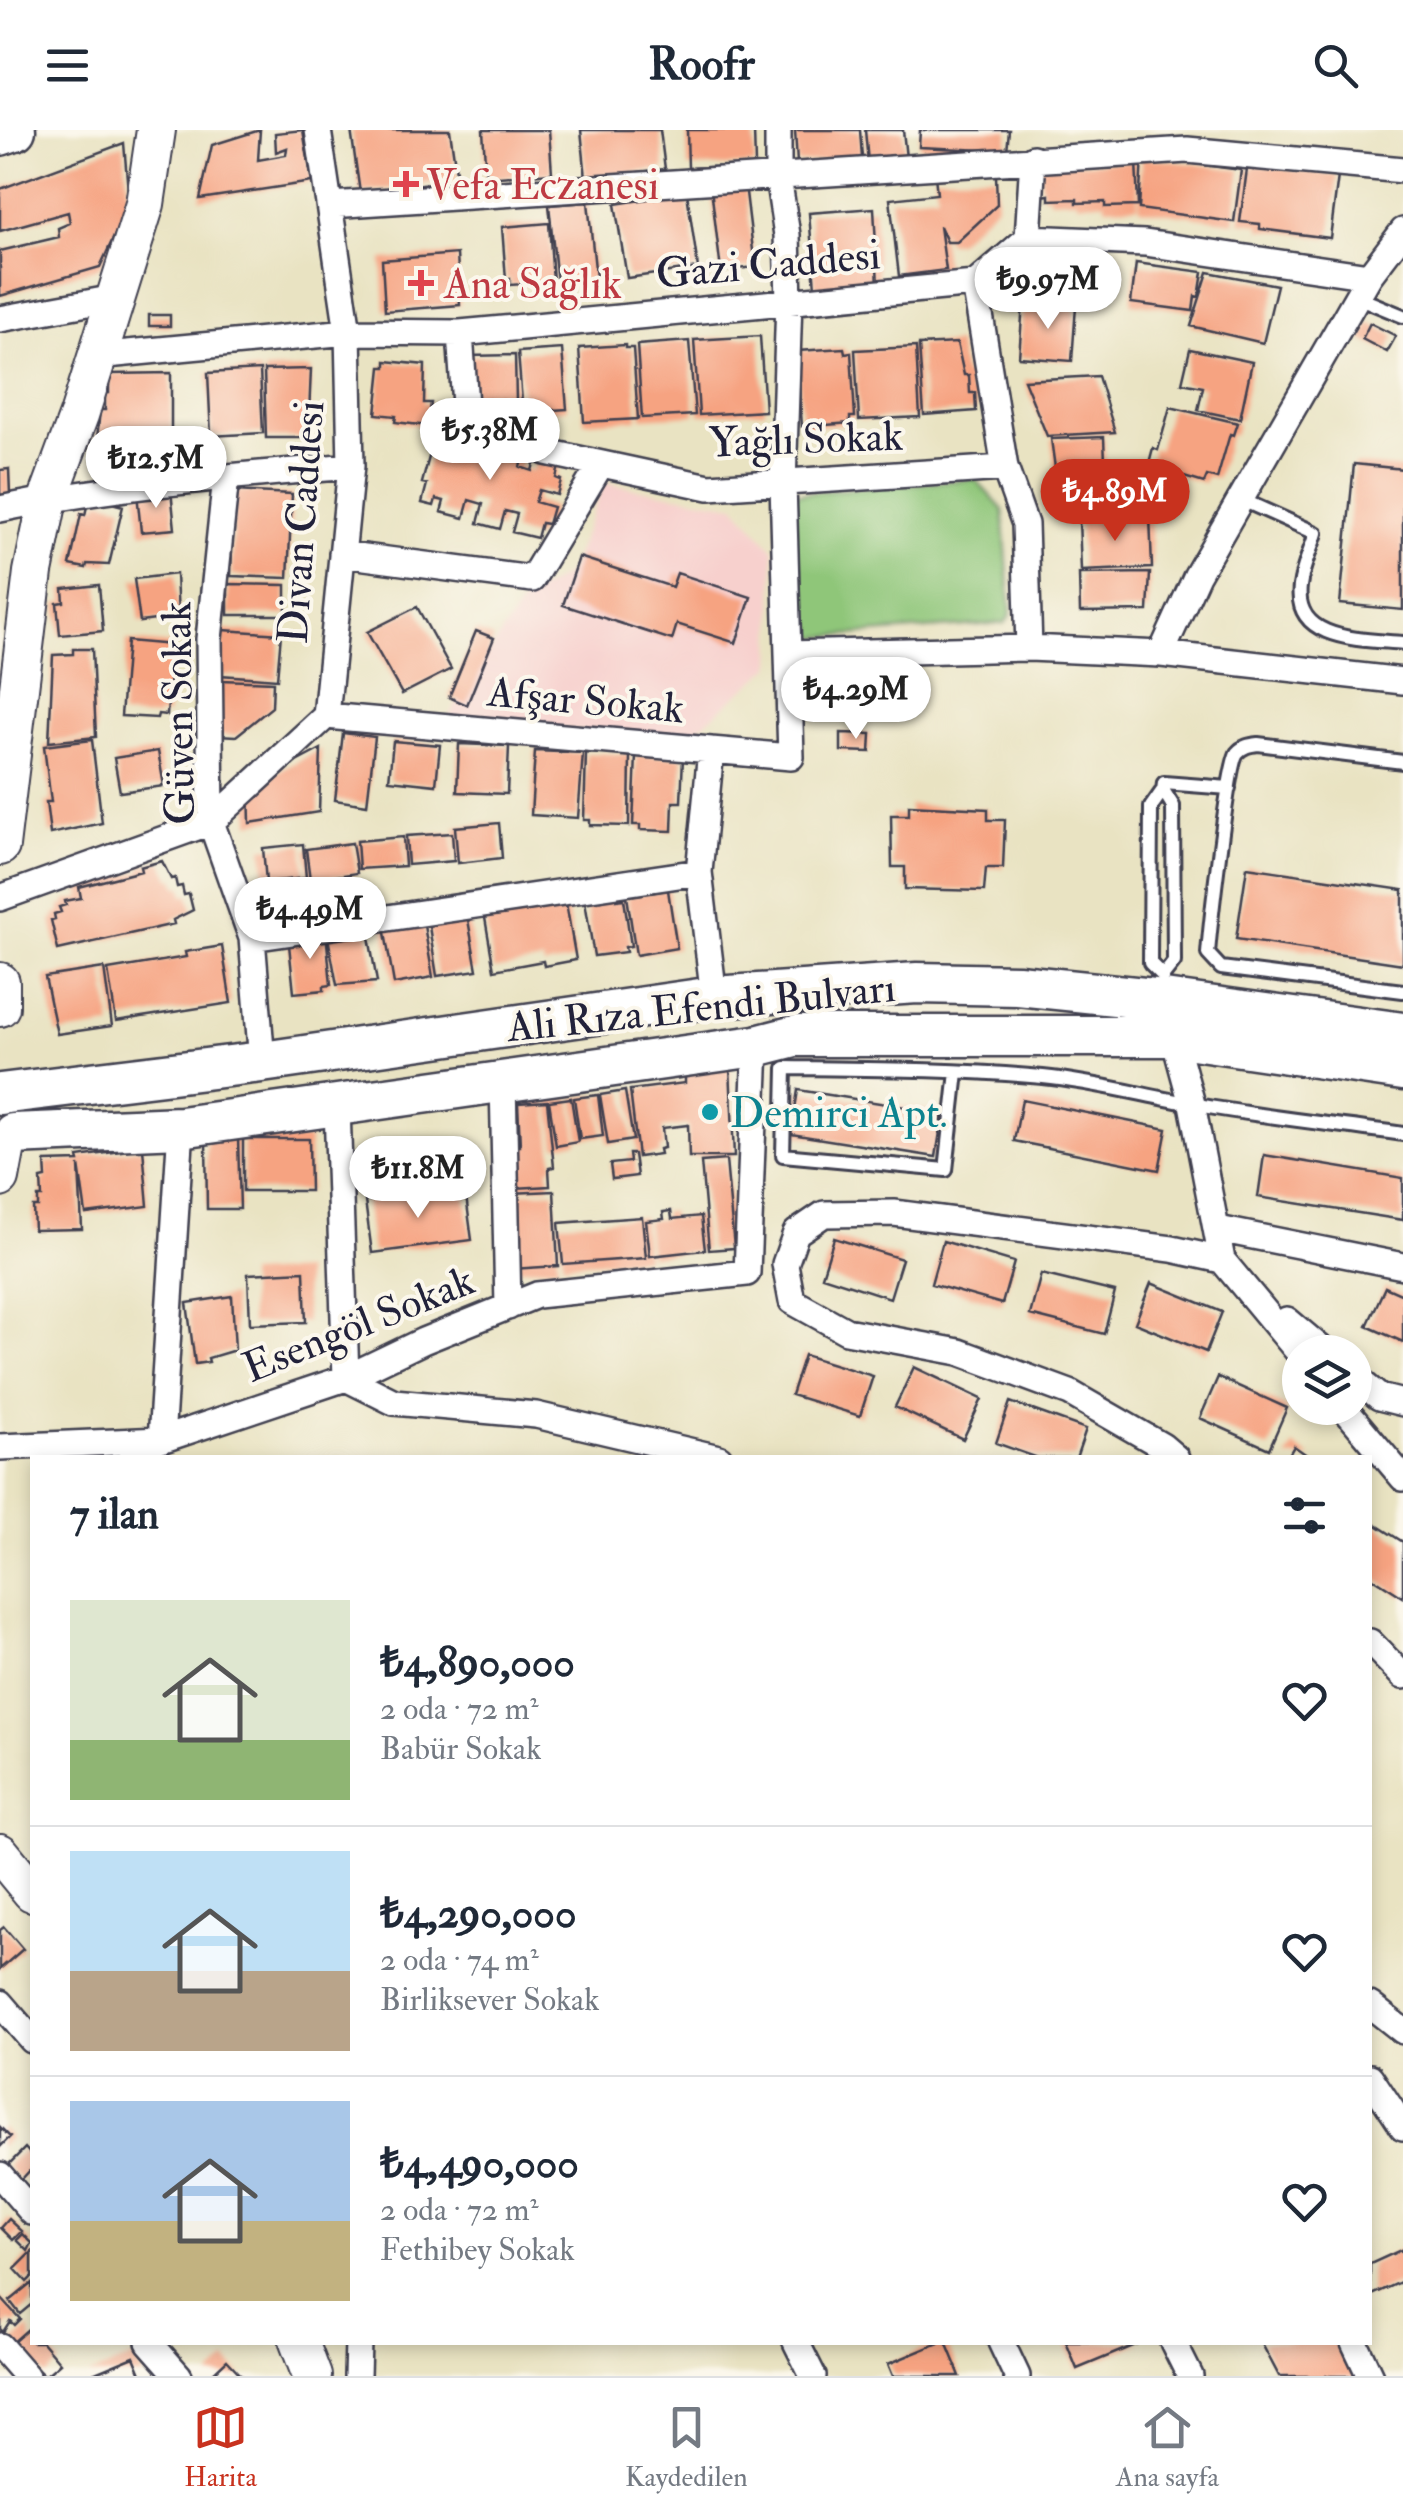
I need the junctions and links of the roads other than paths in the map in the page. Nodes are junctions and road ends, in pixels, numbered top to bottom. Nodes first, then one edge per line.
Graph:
1 (15, 130) edge
2 (156, 130) edge
3 (318, 130) edge
4 (778, 130) edge
5 (0, 135) edge
6 (1033, 158) junction
7 (1403, 170) edge
8 (778, 177) junction
9 (330, 205) junction
10 (1403, 231) edge
11 (1028, 238) junction
12 (974, 284) junction
13 (1363, 287) junction
14 (115, 298) junction
15 (790, 300) junction
16 (1403, 316) edge
17 (0, 319) edge
18 (348, 332) junction
19 (460, 332) junction
20 (96, 356) junction
21 (600, 464) junction
22 (351, 466) junction
23 (1005, 468) junction
24 (226, 476) junction
25 (783, 484) junction
26 (48, 499) junction
27 (1240, 499) junction
28 (0, 509) edge
29 (342, 554) junction
30 (1403, 643) edge
31 (1030, 648) junction
32 (788, 654) junction
33 (1160, 654) junction
34 (1403, 681) edge
35 (8, 712) edge
36 (326, 716) junction
37 (711, 750) junction
38 (1403, 762) edge
39 (1164, 787) junction
40 (1229, 788) junction
41 (211, 822) junction
42 (0, 846) edge
43 (699, 872) junction
44 (0, 898) edge
45 (252, 938) junction
46 (0, 982) edge
47 (1403, 991) edge
48 (714, 997) junction
49 (0, 1007) edge
50 (1168, 1018) junction
51 (1403, 1033) edge
52 (756, 1046) junction
53 (262, 1062) junction
54 (1403, 1070) edge
55 (957, 1072) junction
56 (503, 1082) junction
57 (0, 1094) edge
58 (1192, 1104) junction
59 (338, 1107) junction
60 (181, 1127) junction
61 (1403, 1134) edge
62 (5, 1149) edge
63 (1218, 1229) junction
64 (1403, 1266) edge
65 (1230, 1270) junction
66 (508, 1307) junction
67 (1284, 1335) edge
68 (1305, 1335) edge
69 (346, 1378) junction
70 (1372, 1392) edge
71 (1403, 1403) edge
72 (1358, 1425) edge
73 (161, 1440) junction
74 (0, 1447) edge
75 (707, 1455) edge
76 (1172, 1455) edge
77 (1403, 1478) edge
78 (1372, 1644) edge
79 (1403, 1676) edge
80 (0, 1853) edge
81 (30, 1890) edge
82 (0, 2003) edge
83 (1372, 2006) edge
84 (1403, 2031) edge
85 (30, 2038) edge
86 (1372, 2080) edge
87 (1403, 2127) edge
88 (0, 2175) edge
89 (30, 2210) edge
90 (152, 2345) edge
91 (299, 2345) edge
92 (358, 2345) edge
93 (797, 2345) edge
94 (1002, 2345) edge
95 (1174, 2345) edge
96 (1355, 2345) edge
97 (0, 2346) edge
98 (26, 2376) edge
99 (179, 2376) edge
100 (312, 2376) edge
101 (357, 2376) edge
102 (812, 2376) edge
103 (1017, 2376) edge
104 (1190, 2376) edge
105 (1370, 2376) edge

1 - 5 main road
2 - 14 main road
3 - 9 street, Divan Caddesi
4 - 8 street
6 - 7 street
6 - 8 street
6 - 11 street
8 - 9 street
8 - 15 street
9 - 18 street, Divan Caddesi
10 - 13 street
11 - 12 street
11 - 13 street
12 - 15 street, Gazi Caddesi
12 - 23 street
13 - 16 lane
13 - 27 street
14 - 17 street
14 - 20 main road
15 - 19 street, Gazi Caddesi
15 - 25 street
18 - 19 street, Gazi Caddesi
18 - 20 street, Gazi Caddesi
18 - 22 street, Divan Caddesi
19 - 21 street, Yağlı Sokak
20 - 26 main road
21 - 25 street, Yağlı Sokak
21 - 29 street
22 - 24 street
22 - 29 street, Divan Caddesi
23 - 25 street, Yağlı Sokak
23 - 31 street
24 - 26 street
24 - 41 street, Güven Sokak
25 - 32 street
26 - 28 street
26 - 35 main road
27 - 30 lane
27 - 33 street
29 - 36 street, Divan Caddesi
31 - 32 street
31 - 33 street
32 - 37 street
33 - 34 street
35 - 42 main road
36 - 37 street, Afşar Sokak
36 - 41 street
37 - 43 street, Afşar Sokak
38 - 40 lane
39 - 39 lane
39 - 40 lane
40 - 47 lane
41 - 44 street
41 - 45 street, Güven Sokak
43 - 45 street
43 - 48 street, Afşar Sokak
45 - 53 street, Güven Sokak
46 - 49 main road
48 - 50 main road, Ali Rıza Efendi Bulvarı
48 - 53 main road, Ali Rıza Efendi Bulvarı
50 - 51 main road, Ali Rıza Efendi Bulvarı
50 - 52 main road, Ali Rıza Efendi Bulvarı
50 - 54 main road, Ali Rıza Efendi Bulvarı
50 - 58 street
52 - 56 main road, Ali Rıza Efendi Bulvarı
52 - 66 street, Esengöl Sokak
53 - 57 main road, Ali Rıza Efendi Bulvarı
55 - 55 lane
55 - 58 lane
56 - 59 main road, Ali Rıza Efendi Bulvarı
56 - 66 street
57 - 62 main road
58 - 61 lane
58 - 63 street
59 - 60 main road, Ali Rıza Efendi Bulvarı
59 - 69 street
60 - 62 main road, Ali Rıza Efendi Bulvarı
60 - 73 street
63 - 64 street
63 - 65 street
65 - 67 street
65 - 68 street
65 - 76 street
66 - 69 street, Esengöl Sokak
69 - 73 street, Esengöl Sokak
69 - 75 street
70 - 71 street
72 - 77 street
73 - 74 street, Esengöl Sokak
78 - 79 street
80 - 81 main road
82 - 85 street
83 - 84 street
86 - 87 street
88 - 89 street
90 - 99 street
91 - 100 main road
92 - 101 street
93 - 102 street
94 - 103 street
95 - 104 street
96 - 105 street
97 - 98 street

